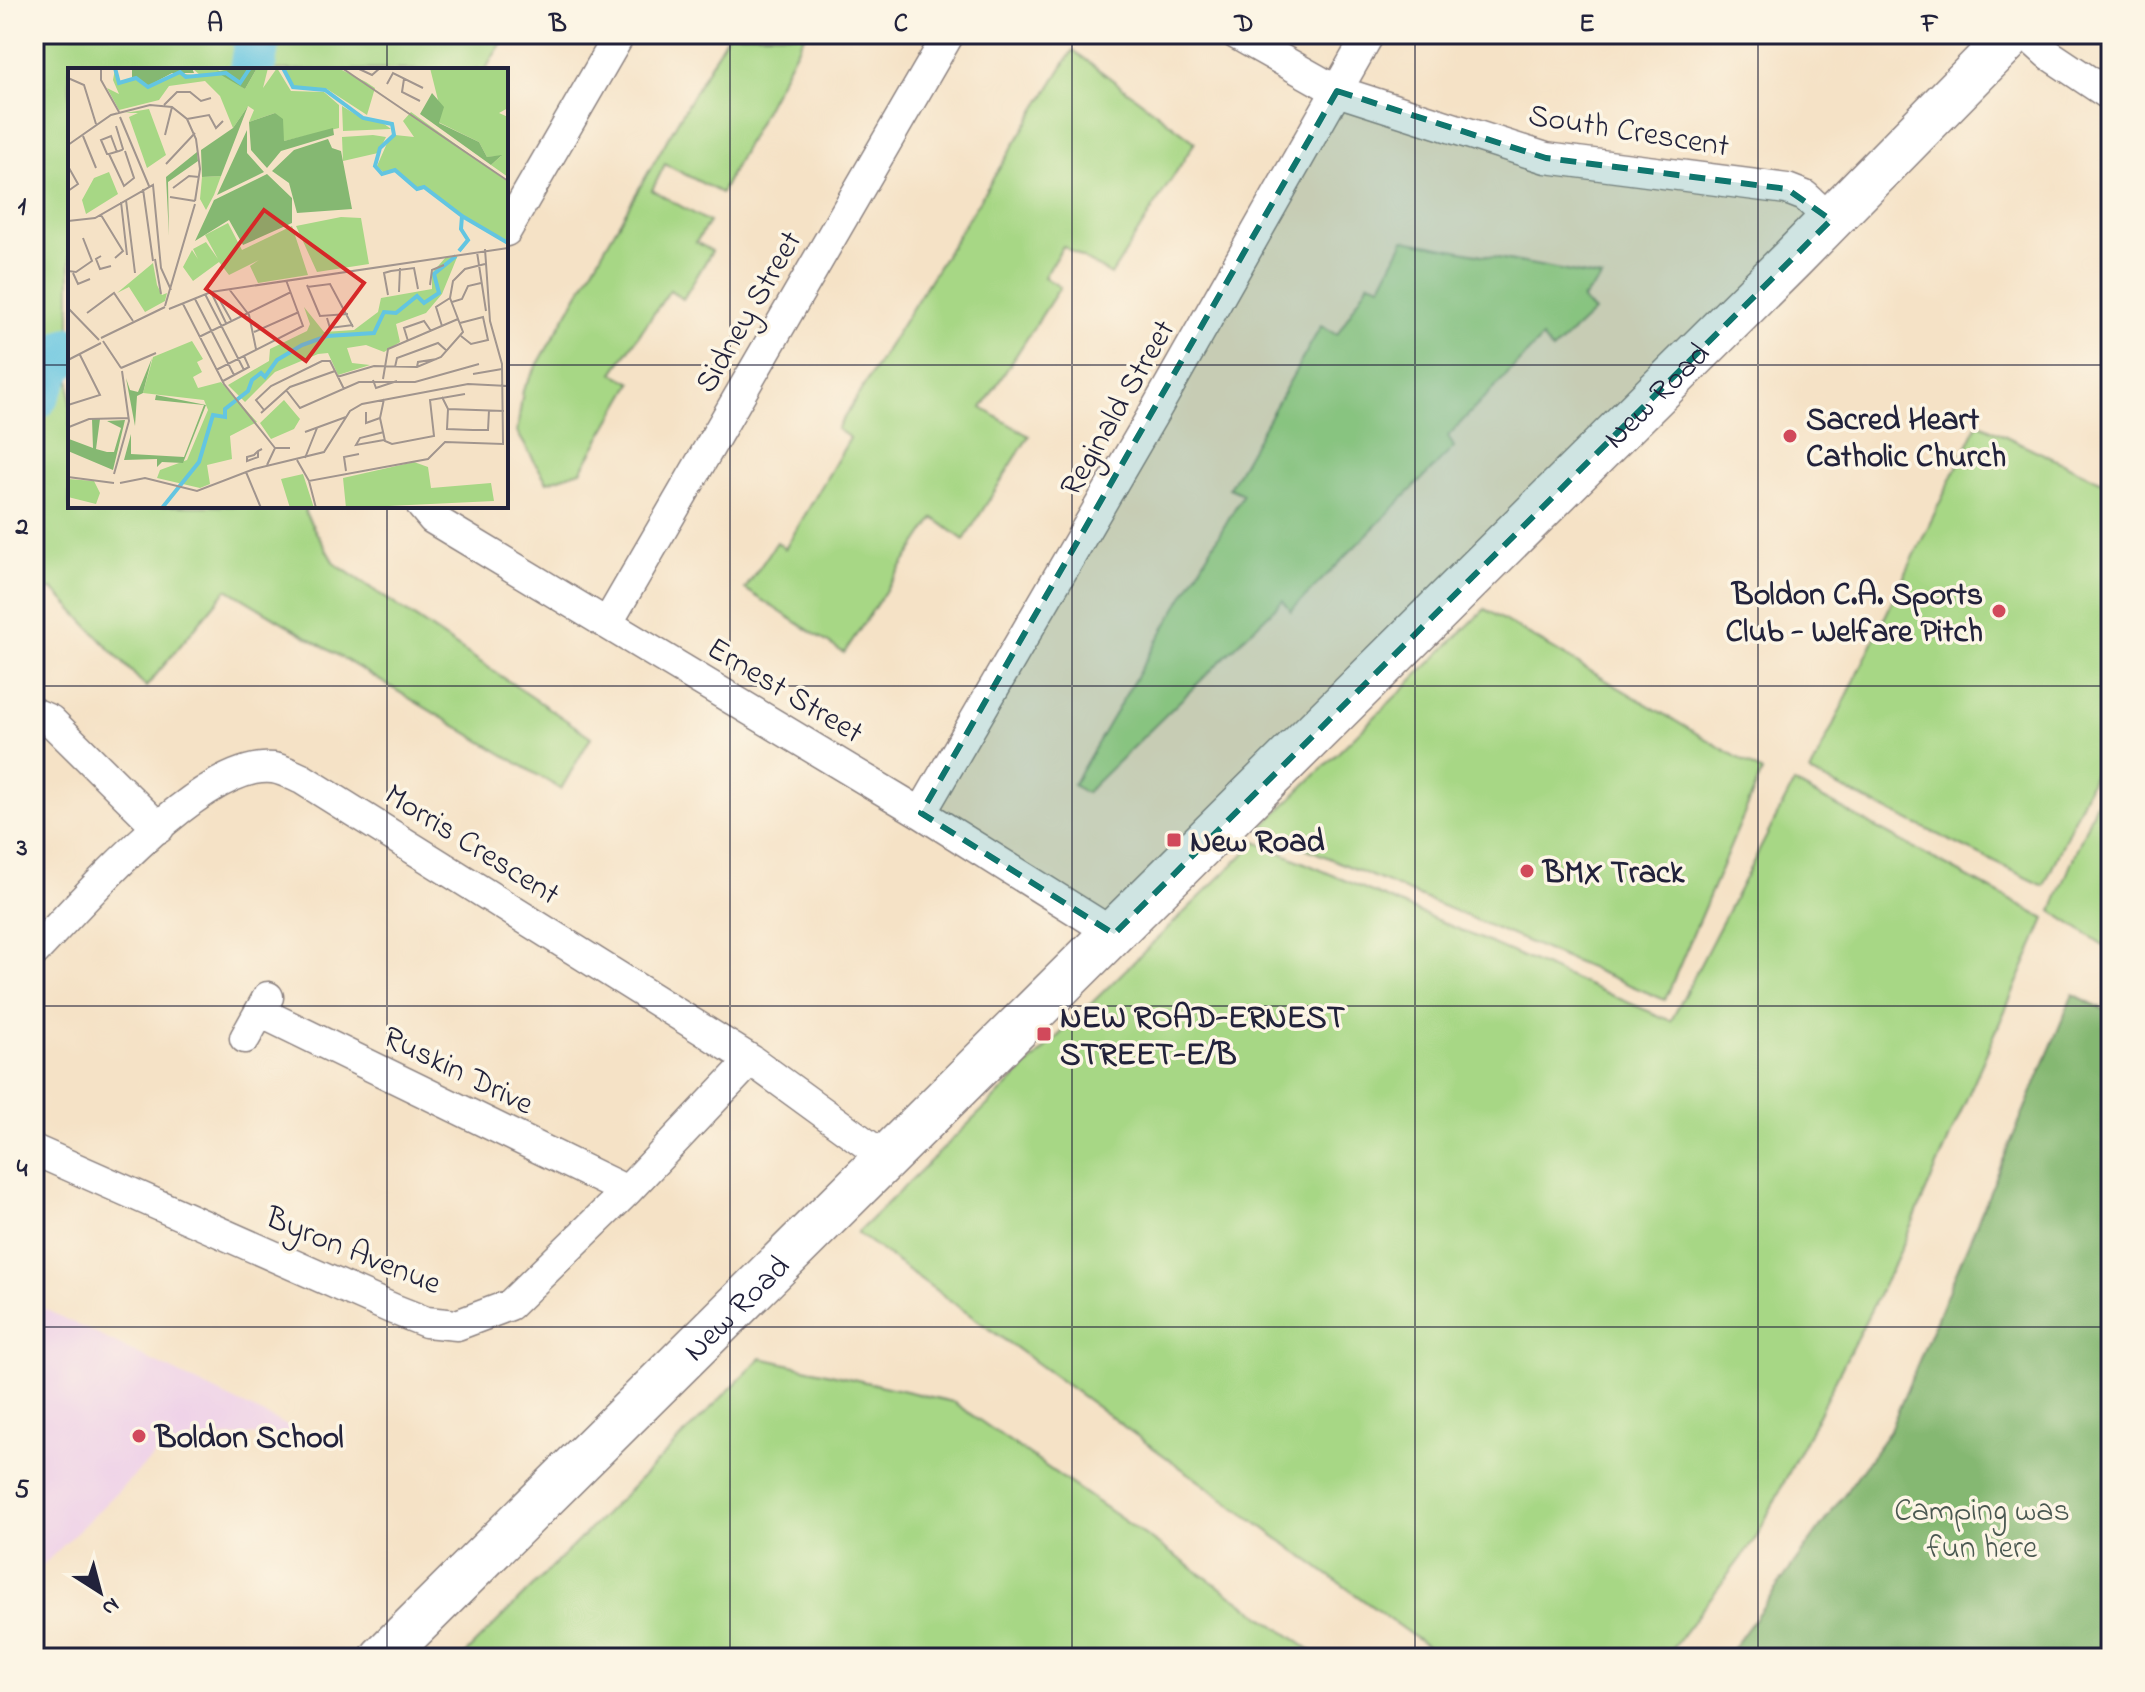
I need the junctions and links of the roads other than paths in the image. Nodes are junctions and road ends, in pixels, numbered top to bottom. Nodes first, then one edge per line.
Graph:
1 (620, 34) edge
2 (949, 34) edge
3 (1236, 34) edge
4 (1369, 34) edge
5 (2015, 37) edge
6 (1337, 91) junction
7 (2111, 96) edge
8 (1831, 220) junction
9 (508, 228) edge
10 (424, 508) edge
11 (607, 624) junction
12 (34, 713) edge
13 (921, 813) junction
14 (159, 828) junction
15 (1114, 934) junction
16 (34, 952) edge
17 (245, 1038) dead end
18 (751, 1060) junction
19 (34, 1150) edge
20 (887, 1159) junction
21 (627, 1191) junction
22 (382, 1658) edge

1 - 9 street
2 - 11 street, Sidney Street
3 - 6 street, South Crescent
4 - 6 street, Reginald Street
5 - 7 street
5 - 8 main road, New Road
6 - 8 street, South Crescent
6 - 13 street, Reginald Street
8 - 15 main road, New Road
10 - 11 street, Ernest Street
11 - 13 street, Ernest Street
12 - 14 street
13 - 15 street, Ernest Street
14 - 16 street, Morris Crescent
14 - 18 street, Morris Crescent
15 - 20 main road, New Road
17 - 21 street, Ruskin Drive
18 - 20 street, Morris Crescent
18 - 21 street, Byron Avenue
19 - 21 street, Byron Avenue
20 - 22 main road, New Road

